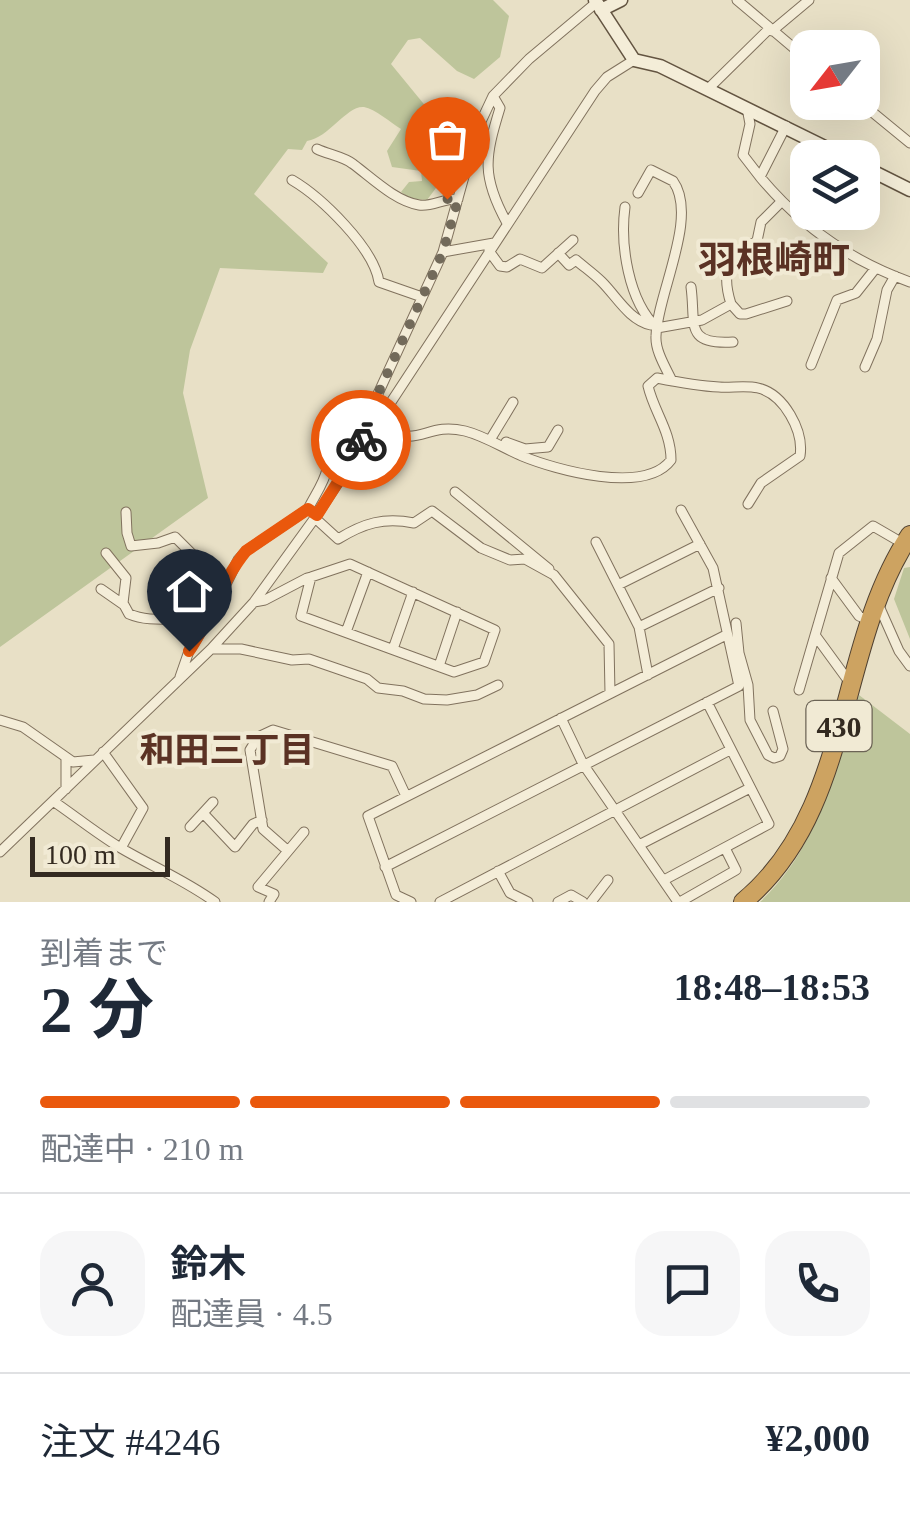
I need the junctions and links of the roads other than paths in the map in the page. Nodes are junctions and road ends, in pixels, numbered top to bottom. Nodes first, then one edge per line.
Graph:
1 (621, 0) edge
2 (737, 0) edge
3 (809, 0) edge
4 (598, 4) edge
5 (771, 30) junction
6 (790, 45) edge
7 (634, 60) junction
8 (708, 89) junction
9 (492, 96) junction
10 (747, 108) junction
11 (880, 118) edge
12 (786, 126) junction
13 (813, 140) edge
14 (910, 143) edge
15 (316, 149) dead end
16 (880, 175) edge
17 (760, 177) junction
18 (292, 180) dead end
19 (910, 190) edge
20 (638, 193) dead end
21 (458, 200) junction
22 (780, 202) junction
23 (625, 206) dead end
24 (507, 223) junction
25 (573, 240) dead end
26 (492, 247) junction
27 (443, 252) junction
28 (558, 253) junction
29 (875, 269) junction
30 (895, 276) junction
31 (910, 282) edge
32 (691, 287) dead end
33 (422, 297) junction
34 (787, 301) dead end
35 (731, 304) junction
36 (692, 322) junction
37 (655, 327) junction
38 (732, 342) dead end
39 (811, 365) dead end
40 (864, 367) dead end
41 (672, 381) junction
42 (513, 402) dead end
43 (377, 423) junction
44 (558, 430) dead end
45 (322, 438) dead end
46 (492, 438) junction
47 (357, 452) junction
48 (456, 492) dead end
49 (748, 504) dead end
50 (681, 510) dead end
51 (126, 512) dead end
52 (313, 514) junction
53 (907, 540) edge
54 (596, 542) dead end
55 (700, 544) junction
56 (106, 553) dead end
57 (368, 572) junction
58 (554, 575) junction
59 (312, 577) junction
60 (831, 578) junction
61 (618, 586) junction
62 (719, 588) junction
63 (101, 589) dead end
64 (413, 592) junction
65 (221, 594) junction
66 (254, 602) junction
67 (124, 605) junction
68 (457, 612) junction
69 (874, 612) junction
70 (208, 623) junction
71 (736, 623) dead end
72 (639, 627) junction
73 (346, 632) junction
74 (726, 635) junction
75 (815, 635) junction
76 (212, 649) junction
77 (393, 649) junction
78 (439, 666) junction
79 (910, 666) edge
80 (648, 675) junction
81 (179, 680) junction
82 (852, 685) junction
83 (498, 686) dead end
84 (744, 686) junction
85 (799, 690) dead end
86 (610, 693) junction
87 (706, 702) junction
88 (773, 711) dead end
89 (561, 718) junction
90 (0, 720) edge
91 (730, 750) junction
92 (100, 756) junction
93 (66, 758) junction
94 (584, 764) junction
95 (66, 788) junction
96 (750, 788) junction
97 (406, 796) junction
98 (53, 801) junction
99 (213, 802) dead end
100 (615, 810) junction
101 (203, 813) junction
102 (262, 820) junction
103 (190, 827) dead end
104 (304, 832) dead end
105 (639, 845) junction
106 (121, 848) junction
107 (724, 848) junction
108 (288, 851) junction
109 (0, 852) edge
110 (386, 867) junction
111 (498, 872) junction
112 (608, 880) dead end
113 (664, 880) junction
114 (215, 902) edge
115 (269, 902) edge
116 (411, 902) edge
117 (440, 902) edge
118 (528, 902) edge
119 (558, 902) edge
120 (583, 902) edge
121 (591, 902) edge
122 (679, 902) edge
123 (742, 902) edge

1 - 4 street
2 - 5 street
3 - 5 street
4 - 7 street
4 - 9 street
5 - 6 street
5 - 8 street
7 - 8 street
7 - 24 street
8 - 10 street
9 - 21 street
9 - 24 street
10 - 12 street
10 - 17 street
11 - 14 street
12 - 13 street
12 - 17 street
15 - 21 street
16 - 19 street
17 - 22 street
18 - 33 street
20 - 37 street
21 - 27 street
22 - 29 street
22 - 35 street
23 - 37 street
24 - 26 street
25 - 28 street
26 - 27 street
26 - 28 street
26 - 43 street
27 - 33 street
28 - 37 street
29 - 30 street
29 - 39 street
30 - 31 street
30 - 40 street
32 - 36 street
33 - 47 street
34 - 35 street
35 - 36 street
36 - 37 street
36 - 38 street
37 - 41 street
41 - 46 street
41 - 49 street
42 - 46 street
43 - 46 street
43 - 47 street
44 - 46 street
45 - 52 street
47 - 52 street
48 - 58 street
50 - 55 street
51 - 65 street
52 - 58 street
52 - 65 street
52 - 66 street
53 - 60 street
53 - 69 highway, 430
54 - 61 street
55 - 61 street
55 - 62 street
56 - 67 street
57 - 59 street
57 - 64 street
57 - 73 street
58 - 86 street
59 - 66 street
59 - 73 street
60 - 69 street
60 - 75 street
61 - 72 street
62 - 72 street
62 - 74 street
63 - 67 street
64 - 68 street
64 - 77 street
65 - 70 street
66 - 76 street
67 - 70 street
68 - 78 street
68 - 78 street
69 - 79 street
69 - 82 highway, 430
70 - 81 street
71 - 84 street
72 - 80 street
73 - 77 street
74 - 80 street
74 - 84 street
75 - 82 street
75 - 85 street
76 - 81 street
76 - 83 street
77 - 78 street
80 - 86 street
81 - 92 street
82 - 123 highway, 430
84 - 87 street
84 - 88 street
86 - 89 street
87 - 91 street
87 - 94 street
89 - 94 street
89 - 97 street
90 - 93 street
91 - 96 street
91 - 100 street
92 - 93 street
92 - 95 street
92 - 106 street
93 - 95 street
94 - 100 street
94 - 110 street
95 - 98 street
96 - 105 street
96 - 107 street
97 - 102 street
97 - 110 street
98 - 106 street
98 - 109 street
99 - 101 street
100 - 105 street
100 - 111 street
101 - 102 street
101 - 103 street
102 - 108 street
104 - 108 street
105 - 113 street
106 - 114 street
107 - 113 street
107 - 122 street
108 - 115 street
110 - 116 street
111 - 117 street
111 - 118 street
112 - 121 street
113 - 122 street
119 - 120 street

